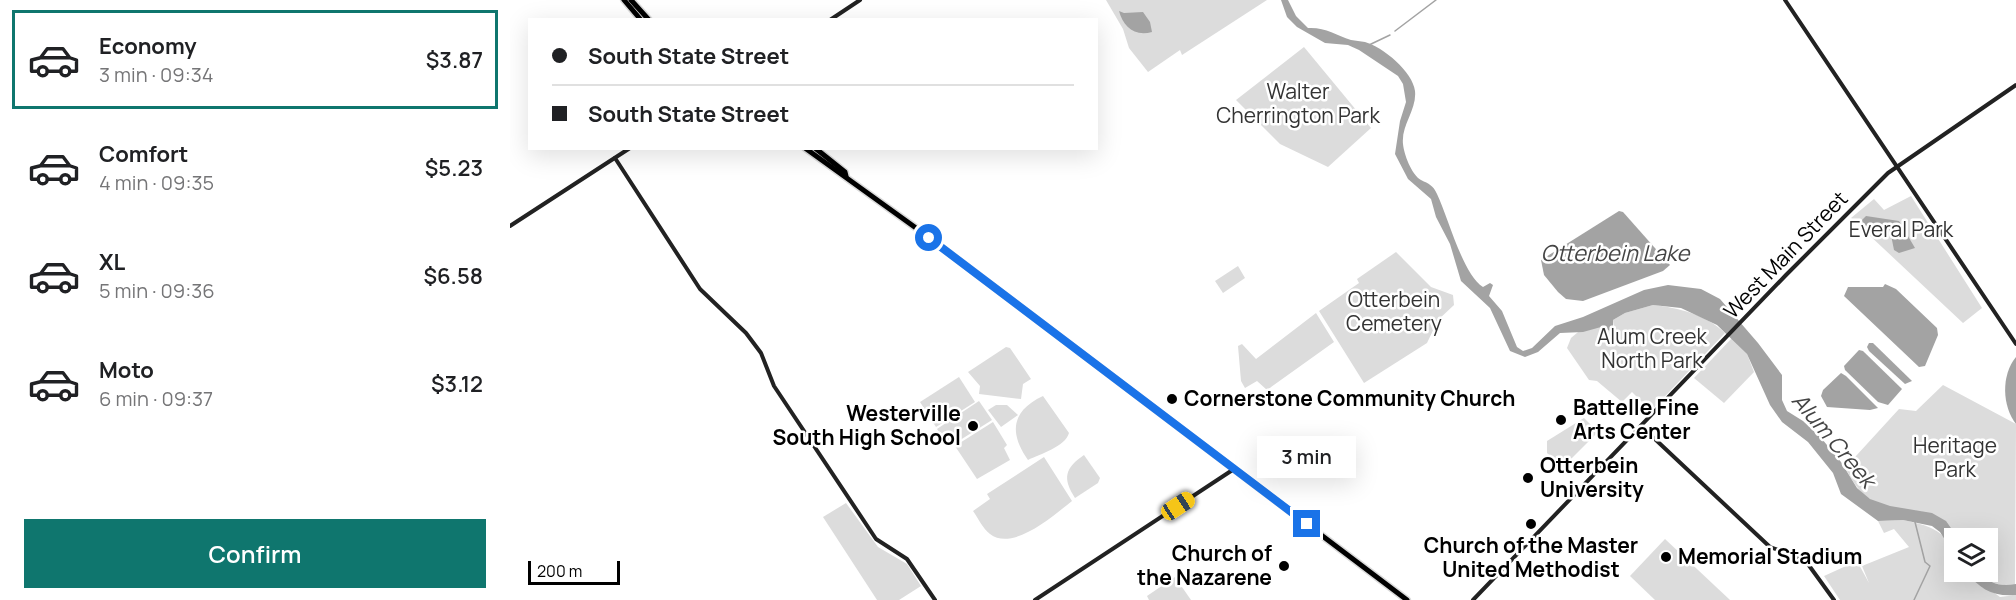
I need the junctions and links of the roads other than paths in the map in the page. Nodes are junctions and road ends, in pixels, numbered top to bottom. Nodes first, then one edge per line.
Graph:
1 (627, 0) edge
2 (860, 0) edge
3 (1785, 0) edge
4 (643, 18) edge
5 (644, 18) edge
6 (833, 18) edge
7 (2016, 85) edge
8 (627, 150) edge
9 (812, 150) edge
10 (615, 158) junction
11 (1896, 167) junction
12 (846, 174) junction
13 (510, 226) edge
14 (2016, 344) edge
15 (1641, 426) junction
16 (1234, 469) junction
17 (935, 600) edge
18 (1035, 600) edge
19 (1407, 600) edge
20 (1473, 600) edge
21 (1834, 600) edge

1 - 4 main road
1 - 5 main road
2 - 6 main road
3 - 11 main road
7 - 11 main road, West Main Street
8 - 10 main road
9 - 12 main road
9 - 12 main road
10 - 13 main road
10 - 17 main road
11 - 14 main road
11 - 15 main road, West Main Street
12 - 16 main road
15 - 20 main road, West Main Street
15 - 21 main road
16 - 18 main road
16 - 19 main road

